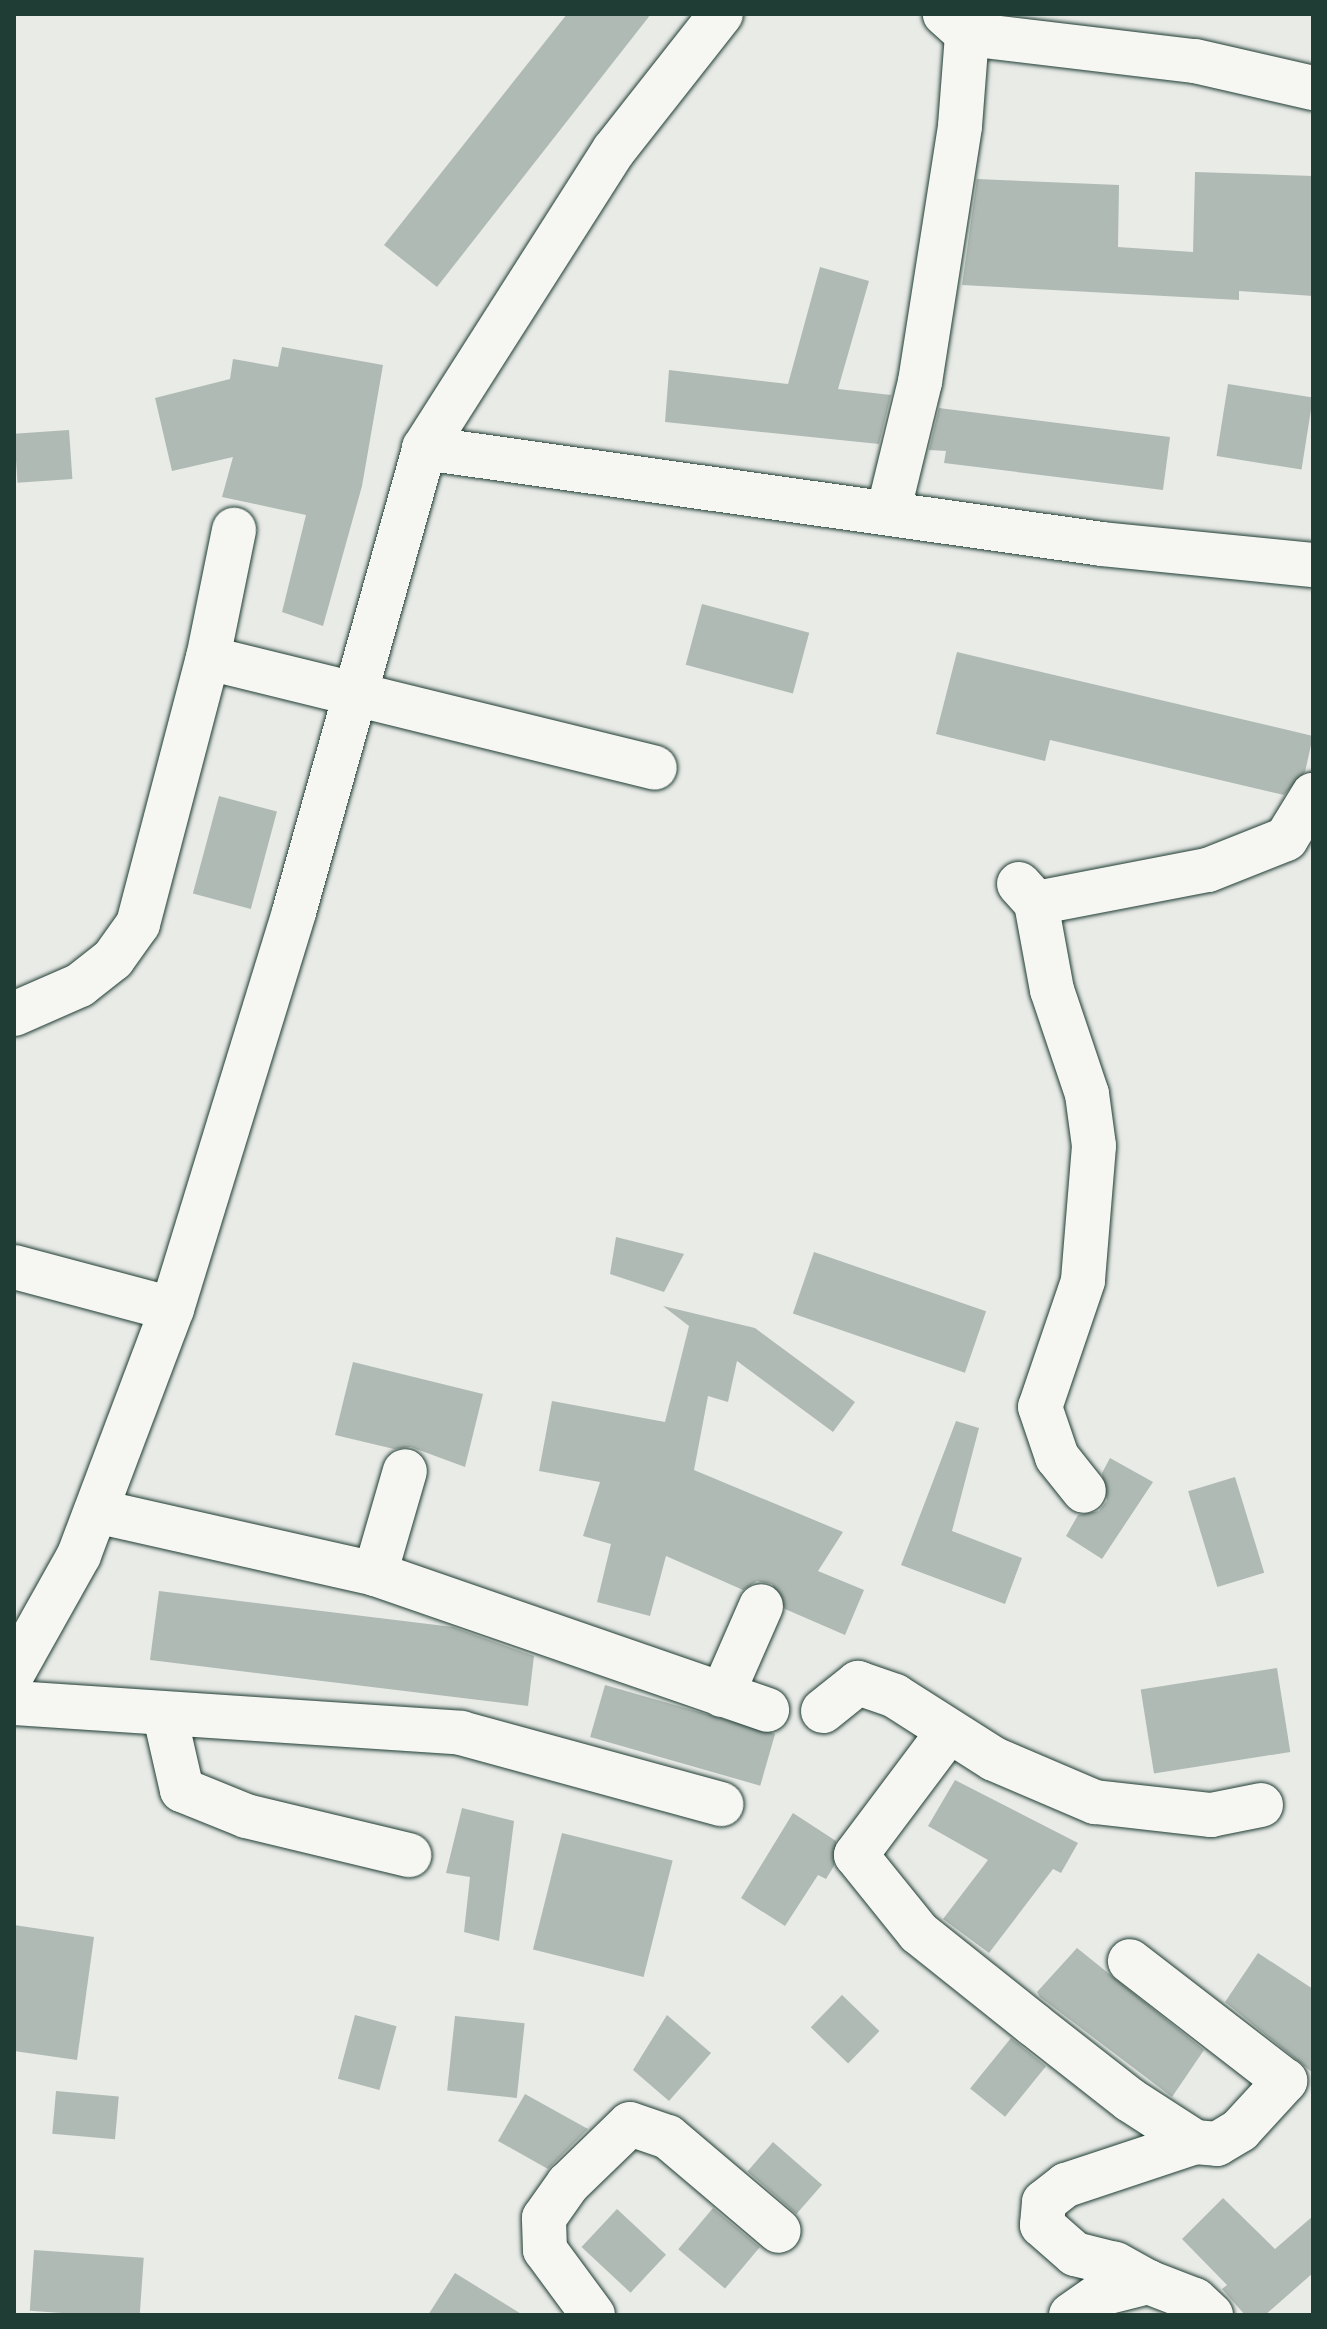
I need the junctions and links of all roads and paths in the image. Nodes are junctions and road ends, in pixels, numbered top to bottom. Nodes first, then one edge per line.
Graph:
1 (721, 14) edge
2 (956, 24) edge
3 (1313, 88) edge
4 (424, 448) junction
5 (888, 513) junction
6 (234, 530) dead end
7 (1313, 565) edge
8 (208, 658) junction
9 (354, 691) junction
10 (655, 768) dead end
11 (1313, 795) edge
12 (14, 1014) edge
13 (14, 1267) edge
14 (172, 1309) junction
15 (405, 1471) dead end
16 (1084, 1491) dead end
17 (96, 1511) junction
18 (375, 1574) junction
19 (761, 1606) dead end
20 (14, 1671) edge
21 (722, 1695) junction
22 (14, 1703) edge
23 (767, 1710) dead end
24 (823, 1711) dead end
25 (165, 1716) junction
26 (949, 1731) junction
27 (721, 1804) dead end
28 (1261, 1805) dead end
29 (409, 1855) dead end
30 (1130, 1961) dead end
31 (1195, 2142) junction
32 (779, 2231) dead end
33 (1148, 2282) junction
34 (593, 2315) edge
35 (1071, 2315) edge
36 (1211, 2315) edge

1 - 4 street
2 - 3 street
2 - 5 street
4 - 5 street
4 - 9 street
5 - 7 street
6 - 8 street
8 - 9 street
8 - 12 street
9 - 10 street
9 - 14 street
11 - 16 street
13 - 14 street
14 - 17 street
15 - 18 street
17 - 18 street
17 - 20 street
18 - 21 street
19 - 21 street
21 - 23 street
22 - 25 street
24 - 26 street
25 - 27 street
25 - 29 street
26 - 28 street
26 - 31 street
30 - 31 street
31 - 33 street
32 - 34 street
33 - 35 street
33 - 36 street

